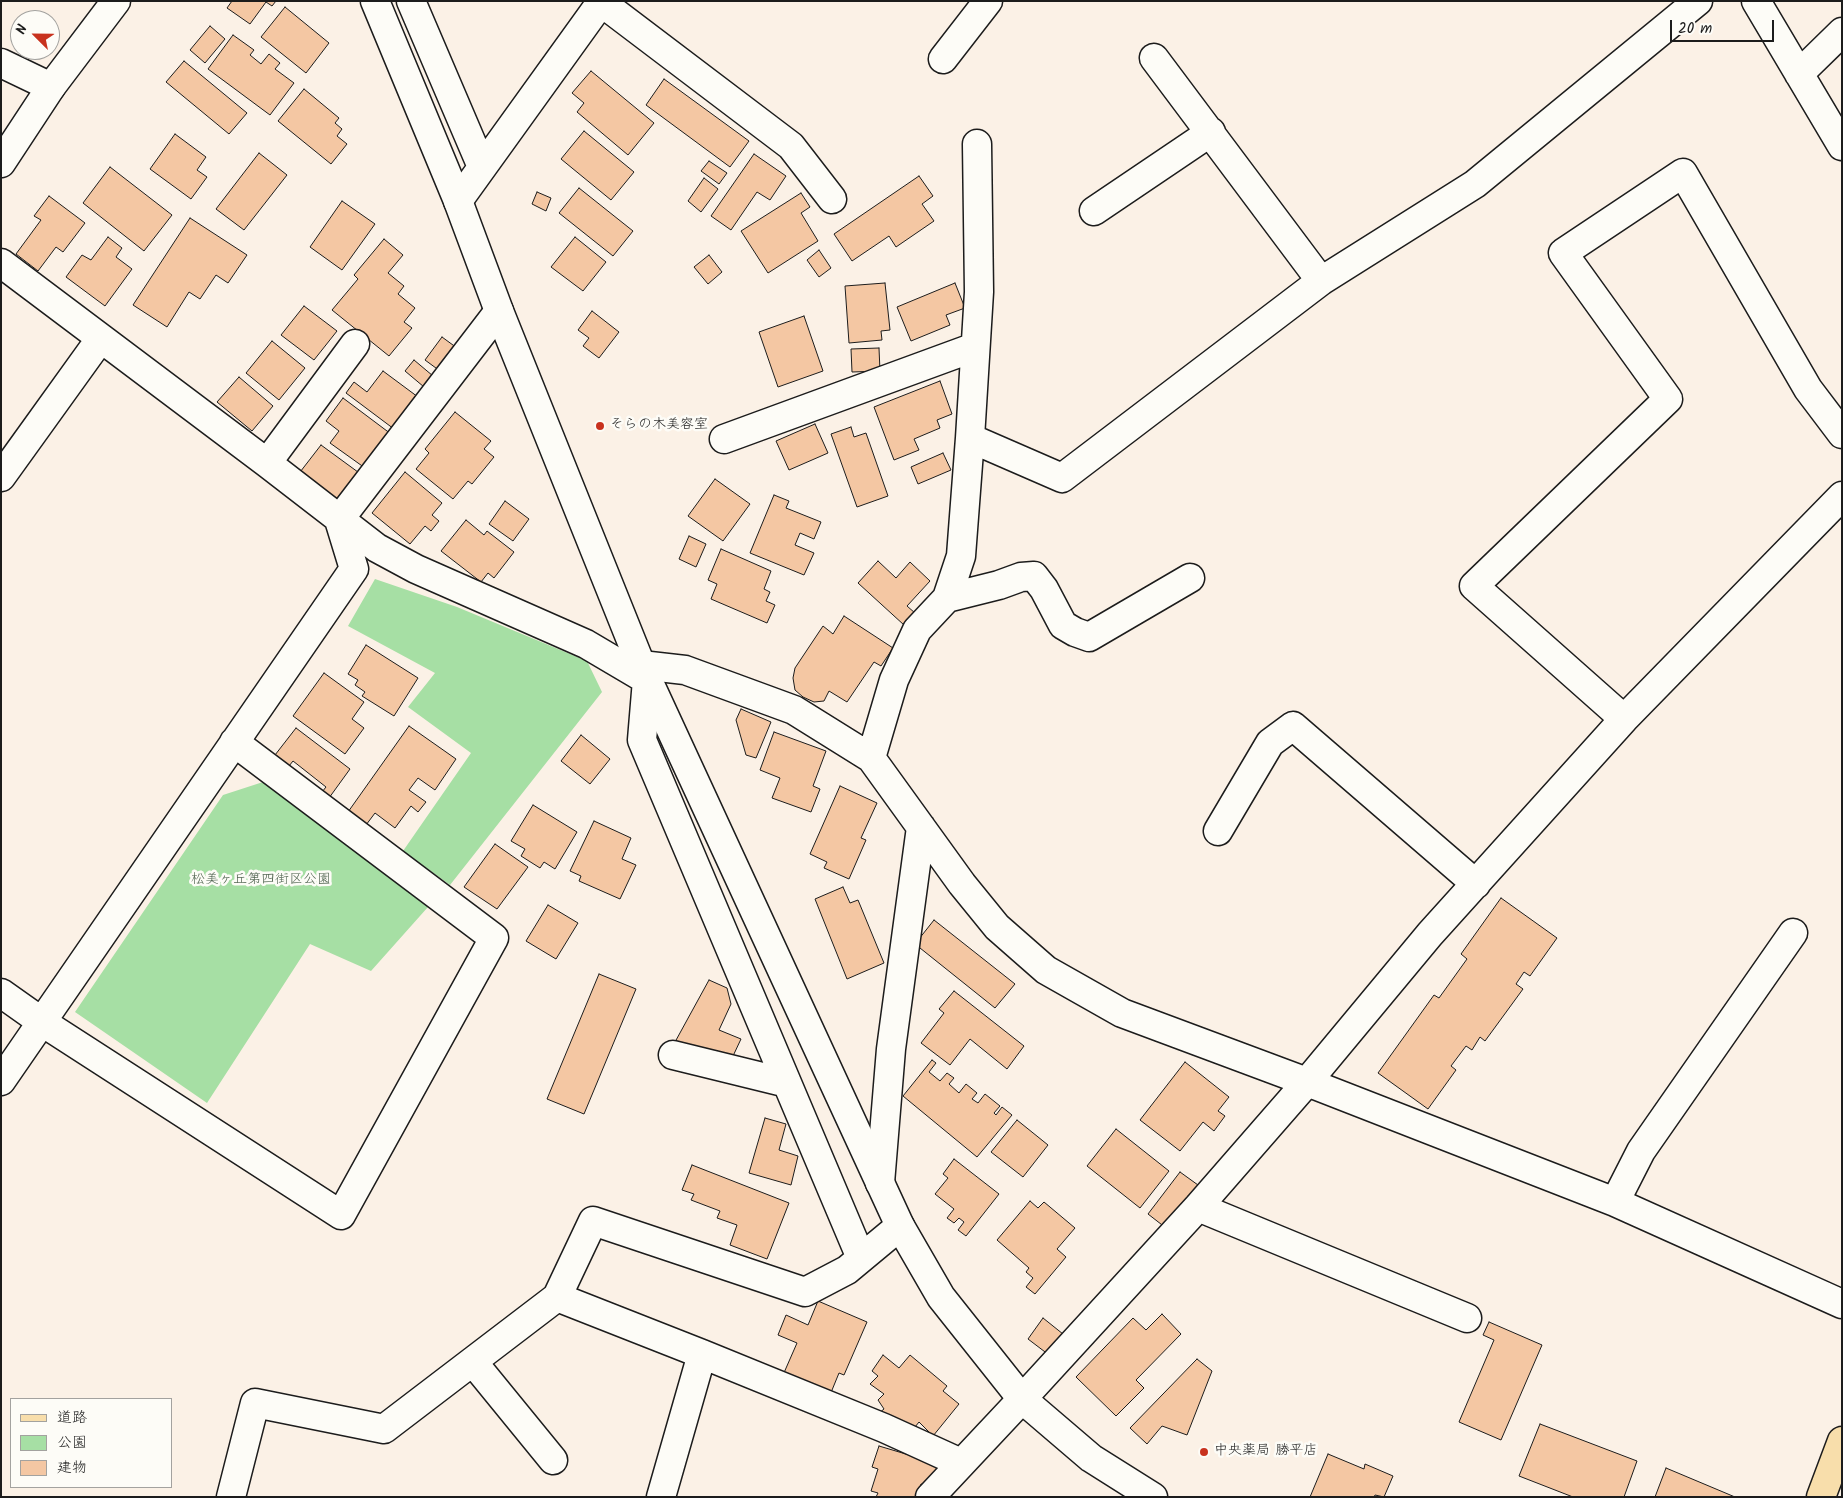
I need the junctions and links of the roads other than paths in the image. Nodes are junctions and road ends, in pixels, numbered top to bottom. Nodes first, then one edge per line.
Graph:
1 (116, 1) edge
2 (376, 1) edge
3 (411, 1) edge
4 (988, 1) edge
5 (1698, 1) edge
6 (1756, 1) edge
7 (602, 2) edge
8 (1842, 32) edge
9 (1154, 58) dead end
10 (943, 59) dead end
11 (1, 63) edge
12 (1799, 74) junction
13 (51, 88) junction
14 (1210, 132) junction
15 (977, 144) dead end
16 (6, 145) edge
17 (1842, 146) edge
18 (482, 167) junction
19 (832, 199) dead end
20 (458, 201) junction
21 (1094, 211) dead end
22 (1, 263) edge
23 (1321, 281) junction
24 (499, 311) junction
25 (101, 338) junction
26 (355, 344) dead end
27 (975, 347) junction
28 (1842, 434) edge
29 (970, 438) junction
30 (724, 439) dead end
31 (267, 463) junction
32 (1, 477) edge
33 (1842, 496) edge
34 (339, 520) junction
35 (1190, 578) dead end
36 (947, 598) junction
37 (644, 673) junction
38 (1624, 719) junction
39 (234, 742) junction
40 (871, 758) junction
41 (922, 827) junction
42 (1218, 831) dead end
43 (1476, 884) junction
44 (1793, 933) dead end
45 (1, 993) edge
46 (42, 1022) junction
47 (673, 1056) dead end
48 (1, 1081) edge
49 (1308, 1082) junction
50 (787, 1083) junction
51 (880, 1183) junction
52 (1615, 1202) junction
53 (1198, 1207) junction
54 (900, 1226) junction
55 (861, 1258) junction
56 (558, 1298) junction
57 (1842, 1304) edge
58 (1467, 1318) dead end
59 (702, 1354) junction
60 (473, 1362) junction
61 (1022, 1399) junction
62 (1842, 1441) edge
63 (553, 1460) dead end
64 (961, 1463) junction
65 (231, 1497) edge
66 (661, 1497) edge
67 (930, 1497) edge
68 (1153, 1497) edge
69 (1821, 1497) edge

1 - 13 street
2 - 20 street
3 - 18 street
4 - 10 street
5 - 23 street
6 - 12 street
7 - 18 street
7 - 19 street
8 - 12 street
9 - 14 street
11 - 13 street
12 - 17 street
13 - 16 street
14 - 21 street
14 - 23 street
15 - 27 street
18 - 20 street
20 - 24 street
22 - 25 street
23 - 29 street
24 - 34 street
24 - 37 street
25 - 31 street
25 - 32 street
26 - 31 street
27 - 29 street
27 - 30 street
28 - 38 street
29 - 36 street
31 - 34 street
33 - 38 street
34 - 37 street
34 - 39 street
35 - 36 street
36 - 40 street
37 - 40 street
37 - 50 street
37 - 51 street
38 - 43 street
39 - 46 street
39 - 46 street
40 - 41 street
41 - 49 street
41 - 51 street
42 - 43 street
43 - 49 street
44 - 52 street
45 - 46 street
46 - 48 street
47 - 50 street
49 - 52 street
49 - 53 street
50 - 55 street
51 - 54 street
52 - 57 street
53 - 58 street
53 - 61 street
54 - 55 street
54 - 61 street
55 - 56 street
56 - 59 street
56 - 60 street
59 - 64 street
59 - 66 street
60 - 63 street
60 - 65 street
61 - 64 street
61 - 68 street
62 - 69 main road
64 - 67 street

